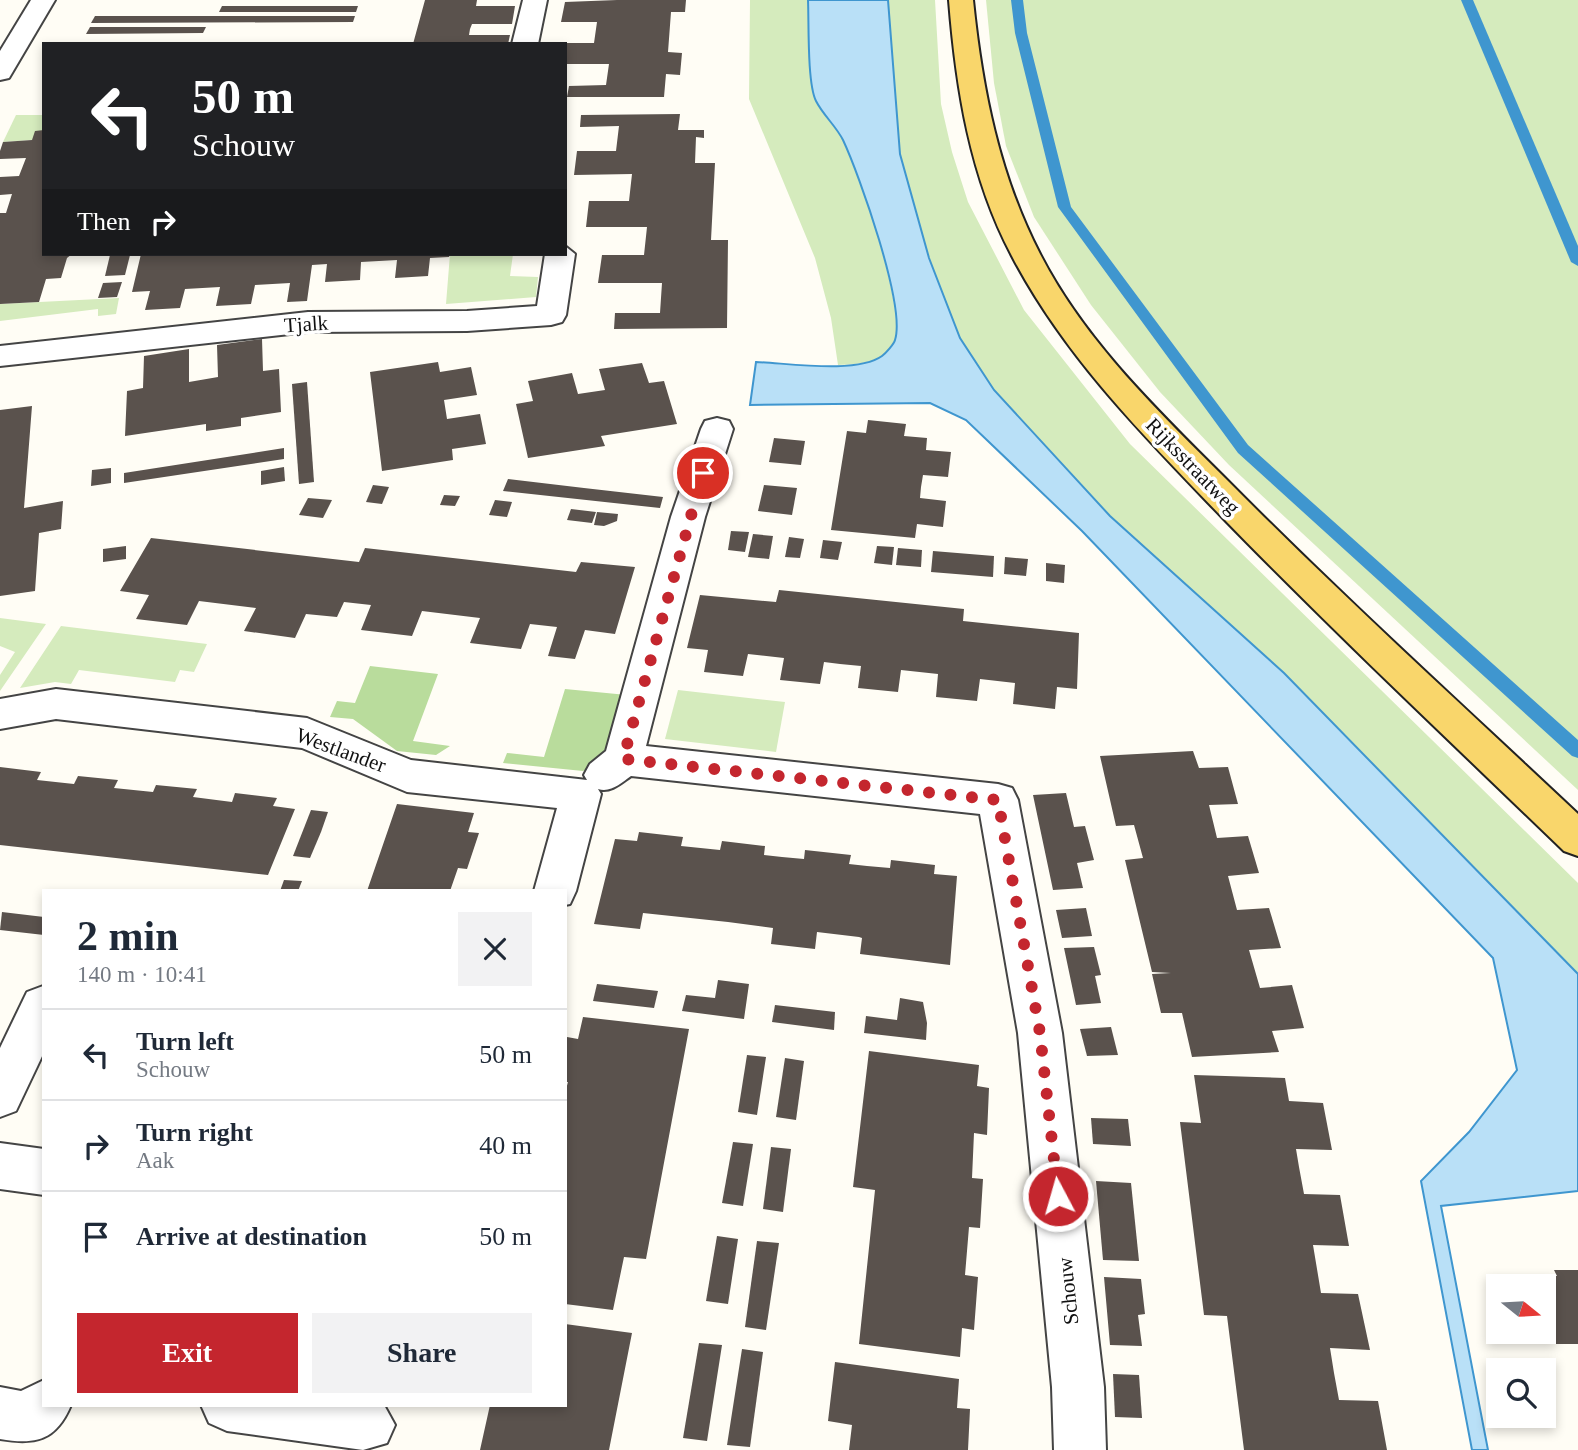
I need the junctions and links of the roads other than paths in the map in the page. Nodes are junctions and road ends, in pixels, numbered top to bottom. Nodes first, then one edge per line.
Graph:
1 (535, 0) edge
2 (961, 0) edge
3 (30, 8) edge
4 (526, 42) edge
5 (0, 72) edge
6 (561, 256) edge
7 (0, 356) edge
8 (717, 429) dead end
9 (0, 714) edge
10 (623, 759) junction
11 (582, 794) junction
12 (1578, 839) edge
13 (556, 889) edge
14 (40, 1018) edge
15 (0, 1096) edge
16 (0, 1166) edge
17 (42, 1172) edge
18 (42, 1407) edge
19 (239, 1407) edge
20 (0, 1413) edge
21 (369, 1427) edge
22 (1080, 1450) edge

1 - 4 street
2 - 12 main road, Rijksstraatweg
3 - 5 street
6 - 7 street, Tjalk
8 - 10 street
9 - 11 street, Westlander
10 - 11 street
10 - 22 street, Schouw
11 - 13 street
14 - 15 street
16 - 17 street
18 - 20 street
19 - 21 street

